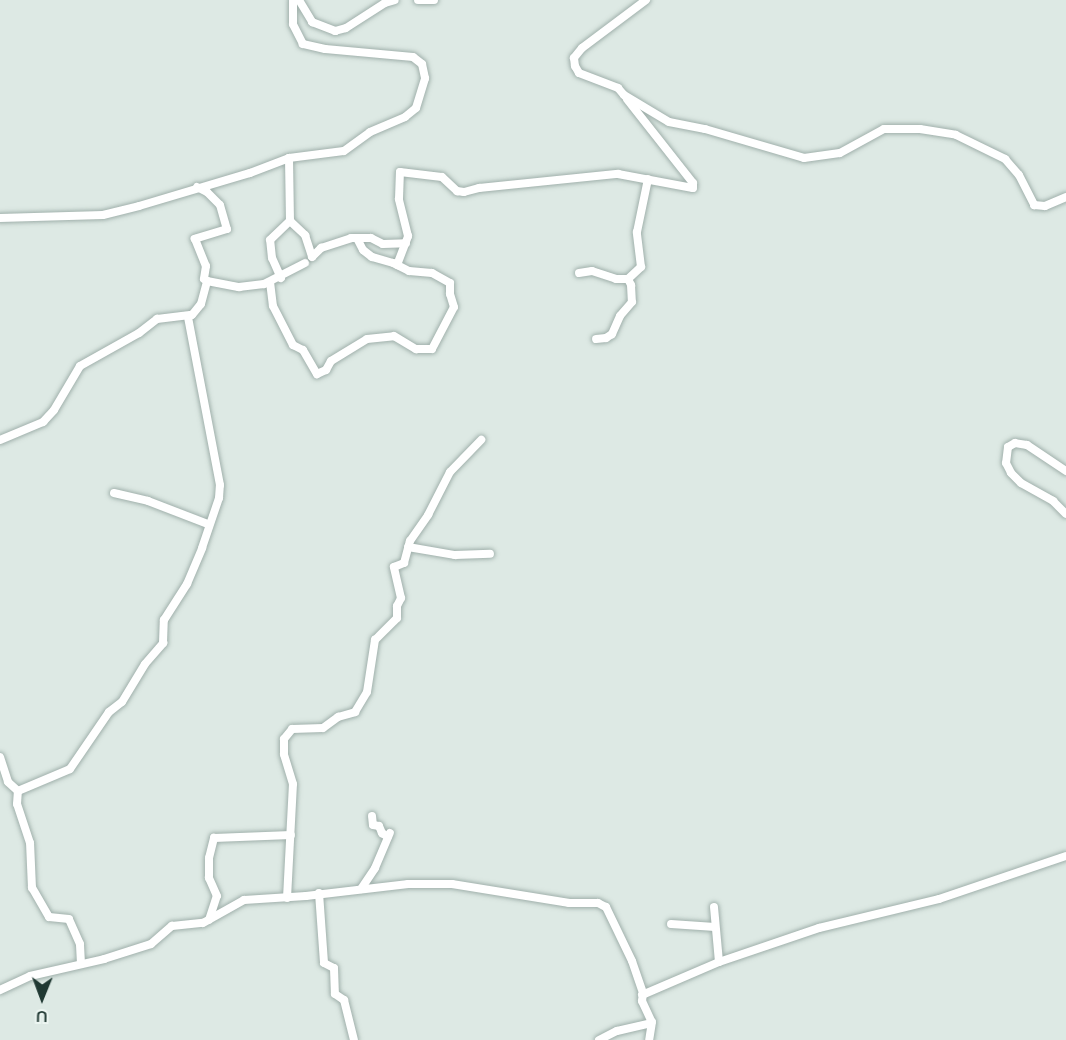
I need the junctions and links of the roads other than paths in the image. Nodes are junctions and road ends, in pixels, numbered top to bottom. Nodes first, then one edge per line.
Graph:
1 (293, 0) edge
2 (299, 0) edge
3 (395, 0) edge
4 (418, 0) edge
5 (434, 0) edge
6 (646, 0) edge
7 (624, 95) junction
8 (289, 158) junction
9 (648, 179) junction
10 (197, 187) junction
11 (1066, 197) edge
12 (0, 218) edge
13 (291, 221) junction
14 (357, 238) junction
15 (406, 243) junction
16 (305, 263) dead end
17 (397, 265) junction
18 (579, 273) dead end
19 (281, 278) junction
20 (628, 279) junction
21 (207, 281) junction
22 (270, 282) junction
23 (188, 317) junction
24 (596, 339) dead end
25 (0, 440) edge
26 (481, 440) dead end
27 (1066, 471) edge
28 (114, 493) dead end
29 (1066, 514) edge
30 (208, 524) junction
31 (408, 547) junction
32 (490, 554) dead end
33 (0, 757) edge
34 (18, 791) junction
35 (372, 816) dead end
36 (291, 835) junction
37 (1066, 856) edge
38 (361, 889) junction
39 (318, 893) junction
40 (287, 898) junction
41 (714, 907) dead end
42 (209, 920) junction
43 (671, 924) dead end
44 (715, 927) junction
45 (719, 962) junction
46 (81, 964) junction
47 (0, 990) edge
48 (642, 995) junction
49 (651, 1023) junction
50 (354, 1040) edge
51 (599, 1040) edge
52 (649, 1040) edge

1 - 8 street
2 - 3 street
4 - 5 street
6 - 7 street
7 - 9 street
7 - 11 street
8 - 10 street
8 - 13 street
9 - 15 street
9 - 20 street
10 - 12 street
10 - 21 street
13 - 14 street
13 - 19 street
14 - 15 street
14 - 17 street
15 - 17 street
16 - 19 street
17 - 22 street
18 - 20 street
19 - 22 street
20 - 24 street
21 - 22 street
21 - 23 street
23 - 25 street
23 - 30 street
26 - 31 street
27 - 29 street
28 - 30 street
30 - 34 street
31 - 32 street
31 - 36 street
33 - 34 street
34 - 46 street
35 - 38 street
36 - 40 street
36 - 42 street
37 - 45 street
38 - 39 street
38 - 48 street
39 - 40 street
39 - 50 street
40 - 42 street
41 - 44 street
42 - 46 street
43 - 44 street
44 - 45 street
45 - 48 street
46 - 47 street
48 - 49 street
49 - 51 street
49 - 52 street

